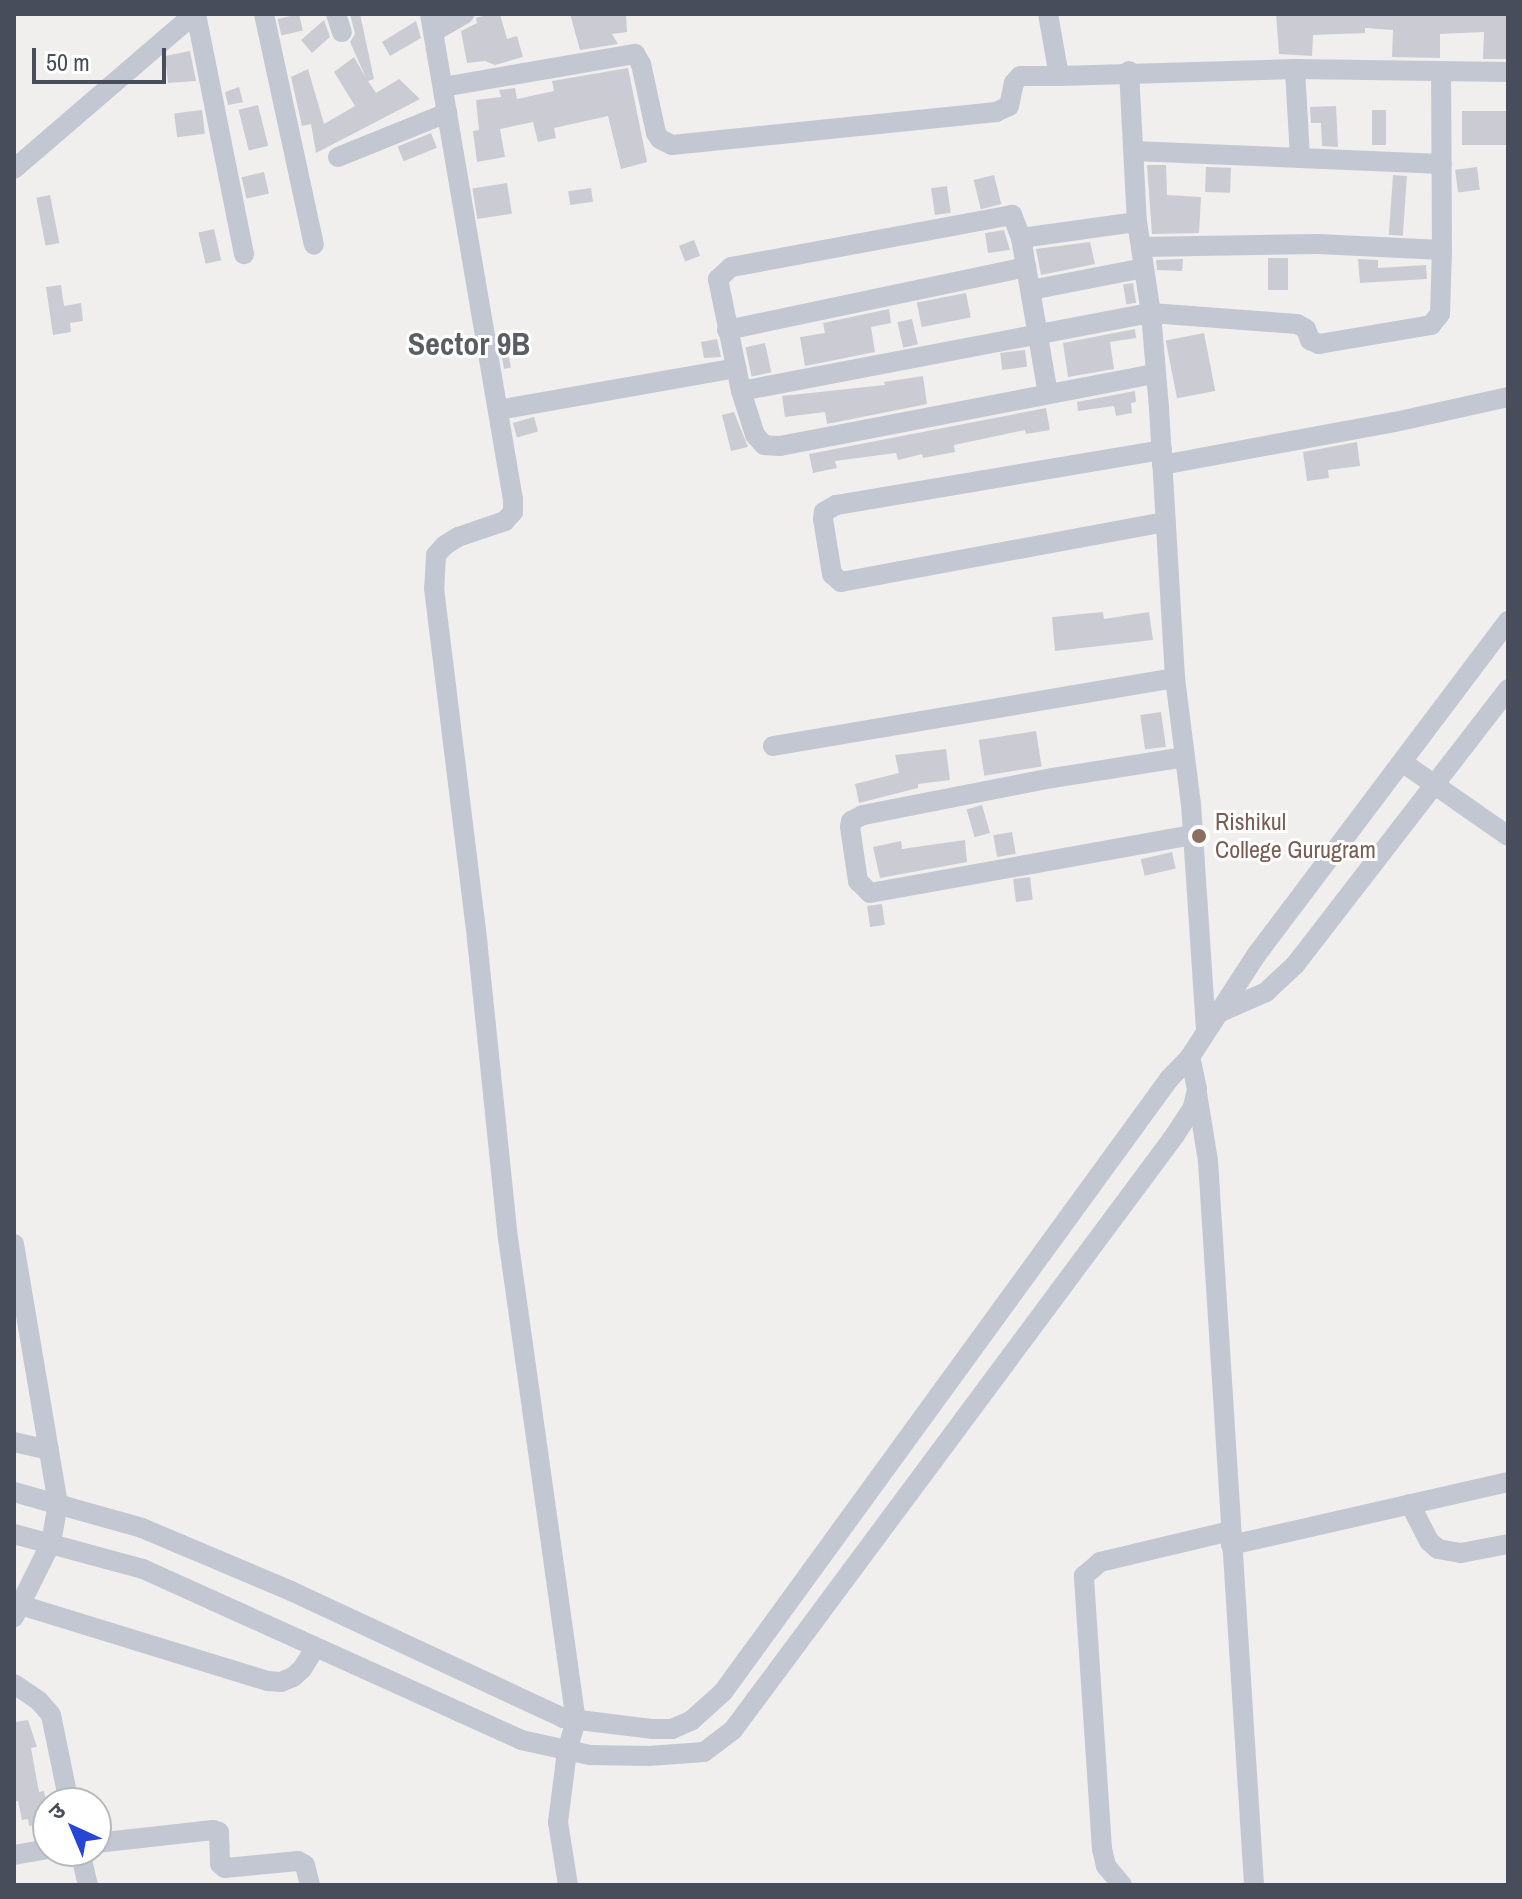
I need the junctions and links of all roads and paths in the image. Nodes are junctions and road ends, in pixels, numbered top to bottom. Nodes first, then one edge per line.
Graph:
1 (195, 14) edge
2 (264, 14) edge
3 (464, 14) edge
4 (1048, 14) edge
5 (432, 23) edge
6 (1295, 69) junction
7 (1129, 71) junction
8 (1508, 72) edge
9 (1441, 73) junction
10 (1059, 76) junction
11 (443, 87) junction
12 (447, 113) junction
13 (1134, 151) junction
14 (338, 157) dead end
15 (1300, 158) junction
16 (1442, 164) junction
17 (14, 169) edge
18 (1137, 222) junction
19 (1021, 238) junction
20 (314, 245) dead end
21 (1141, 247) junction
22 (1442, 250) junction
23 (244, 254) dead end
24 (1026, 267) junction
25 (1144, 268) junction
26 (1031, 290) junction
27 (1151, 313) junction
28 (727, 330) junction
29 (1038, 333) junction
30 (736, 368) junction
31 (1155, 374) junction
32 (741, 391) junction
33 (1048, 394) junction
34 (1508, 397) edge
35 (498, 410) junction
36 (1162, 457) junction
37 (1166, 522) junction
38 (1508, 621) edge
39 (1175, 678) junction
40 (1508, 689) edge
41 (773, 746) dead end
42 (1185, 757) junction
43 (1402, 762) junction
44 (1435, 784) junction
45 (1193, 835) junction
46 (1508, 836) edge
47 (1223, 1011) junction
48 (1206, 1030) junction
49 (1190, 1057) junction
50 (1197, 1089) junction
51 (14, 1244) edge
52 (14, 1442) edge
53 (49, 1450) junction
54 (1508, 1482) edge
55 (14, 1492) edge
56 (58, 1503) junction
57 (1410, 1504) junction
58 (14, 1534) edge
59 (1230, 1538) junction
60 (51, 1543) junction
61 (1508, 1544) edge
62 (16, 1608) edge
63 (315, 1648) junction
64 (14, 1684) edge
65 (576, 1721) junction
66 (567, 1751) junction
67 (66, 1787) edge
68 (112, 1841) edge
69 (310, 1885) edge
70 (568, 1885) edge
71 (1122, 1885) edge
72 (1254, 1885) edge

1 - 17 street
1 - 23 street
2 - 20 street
3 - 5 street
4 - 10 street
5 - 11 street
6 - 7 street
6 - 9 street
6 - 15 street
7 - 10 street
7 - 13 street
8 - 9 street
9 - 16 street
10 - 11 street
11 - 12 street
12 - 14 street
12 - 35 street
13 - 15 street
13 - 18 street
15 - 16 street
16 - 22 street
18 - 19 street
18 - 21 street
19 - 24 street
19 - 28 street
21 - 22 street
21 - 25 street
22 - 27 street
24 - 26 street
24 - 28 street
25 - 26 street
25 - 27 street
26 - 29 street
27 - 29 street
27 - 31 street
28 - 30 street
29 - 32 street
29 - 33 street
30 - 32 street
30 - 35 street
31 - 33 street
31 - 36 street
32 - 33 street
34 - 36 street
35 - 65 street
36 - 37 street
36 - 37 street
37 - 39 street
38 - 43 street
39 - 41 street
39 - 42 street
40 - 44 street
42 - 45 street
42 - 45 street
43 - 44 street
43 - 47 street
44 - 46 street
44 - 47 street
45 - 48 street
47 - 48 street
48 - 49 street
49 - 50 street
49 - 65 street
50 - 59 street
50 - 66 street
51 - 53 street
52 - 53 street
53 - 56 street
54 - 57 street
55 - 56 street
56 - 60 street
56 - 65 street
57 - 59 street
57 - 61 street
58 - 60 street
59 - 71 street
59 - 72 street
60 - 62 street
60 - 63 street
62 - 63 street
63 - 66 street
64 - 67 street
65 - 66 street
66 - 70 street
68 - 69 street

